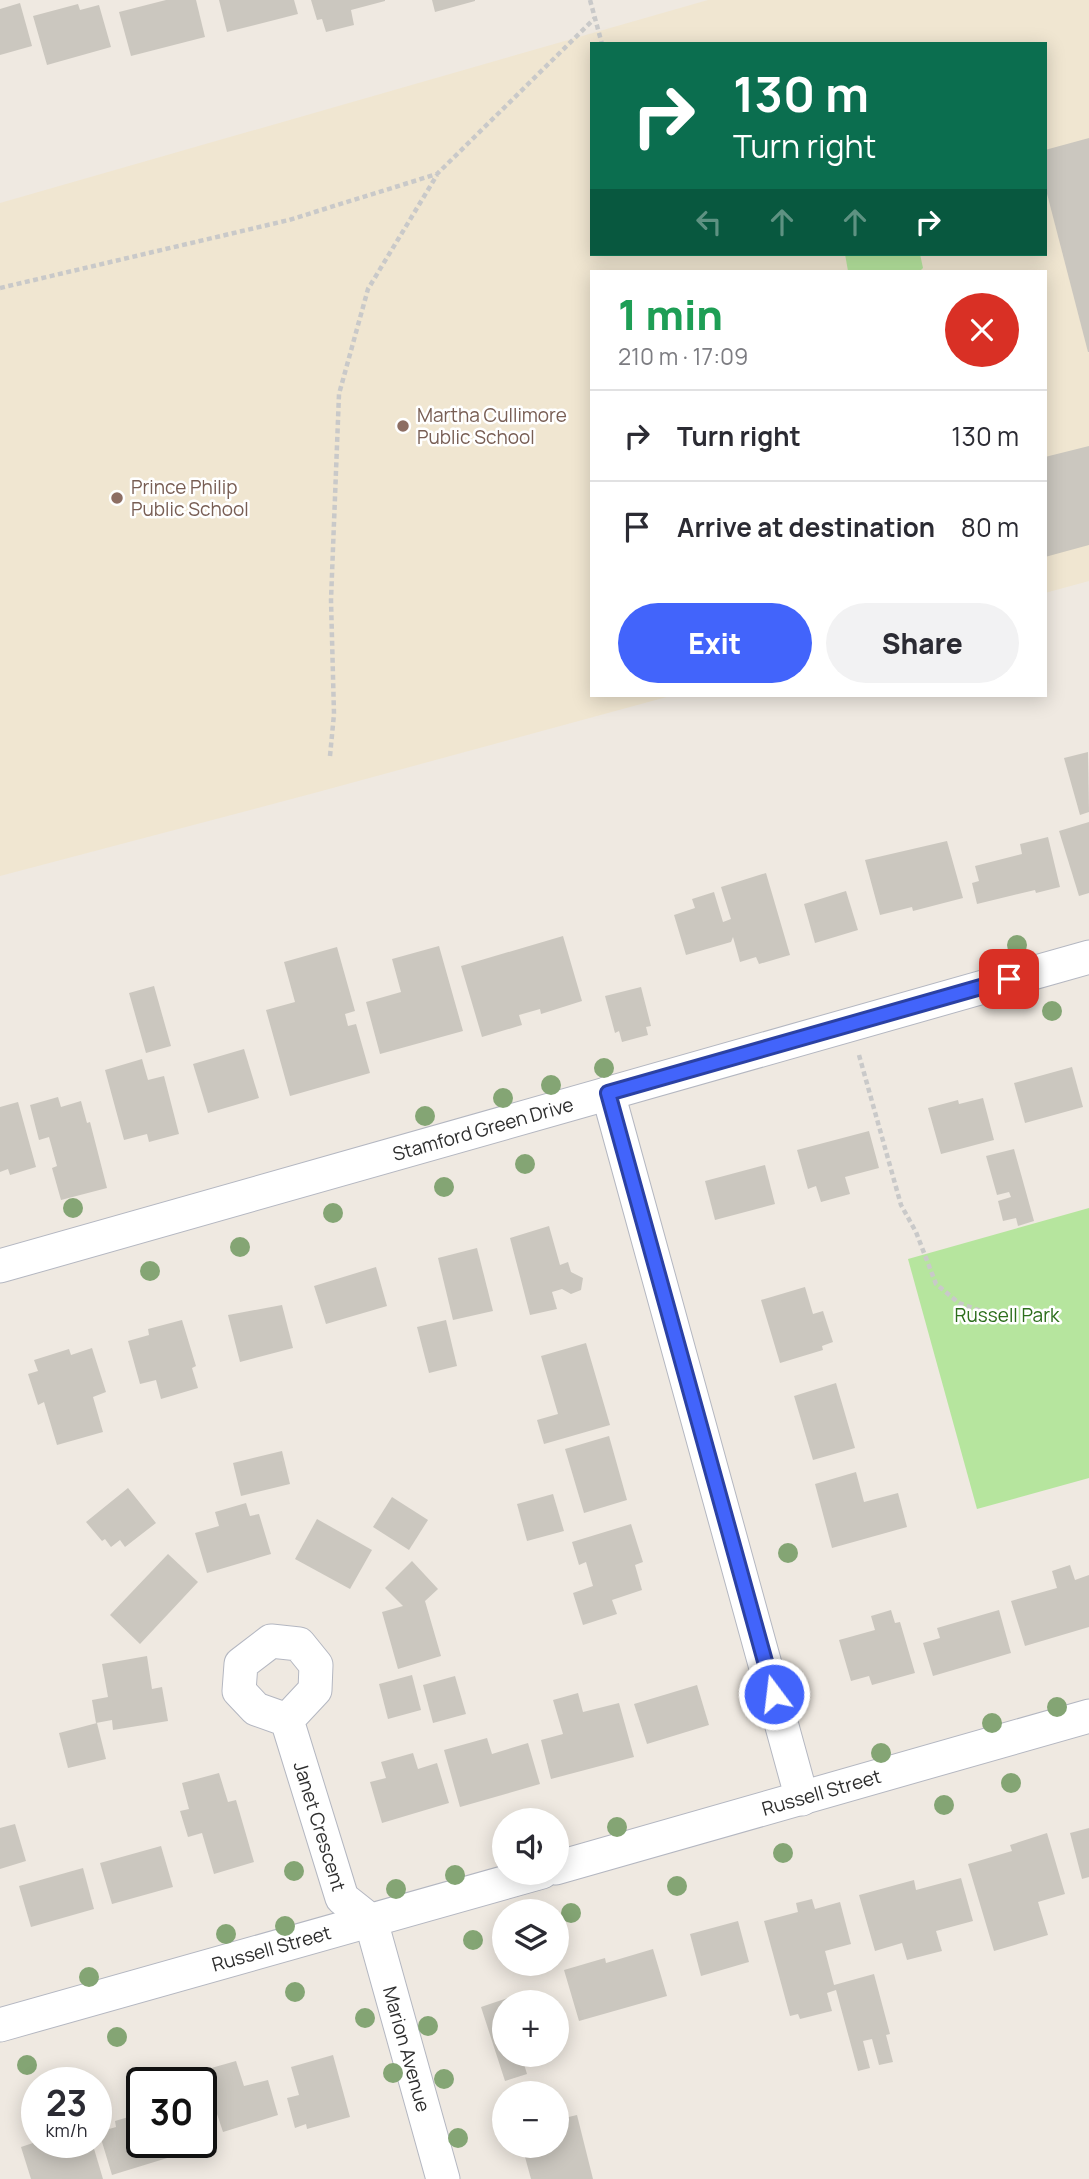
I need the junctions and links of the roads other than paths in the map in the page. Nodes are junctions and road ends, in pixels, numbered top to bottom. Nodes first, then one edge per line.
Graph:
1 (1089, 957) edge
2 (608, 1093) junction
3 (0, 1266) edge
4 (1089, 1716) edge
5 (287, 1720) dead end
6 (802, 1799) junction
7 (569, 1864) edge
8 (497, 1885) edge
9 (371, 1921) junction
10 (0, 2025) edge
11 (443, 2179) edge

1 - 2 street, Stamford Green Drive
2 - 3 street, Stamford Green Drive
2 - 6 street
4 - 6 street, Russell Street
5 - 9 street, Janet Crescent
6 - 7 street, Russell Street
8 - 9 street, Russell Street
9 - 10 street, Russell Street
9 - 11 street, Marion Avenue

